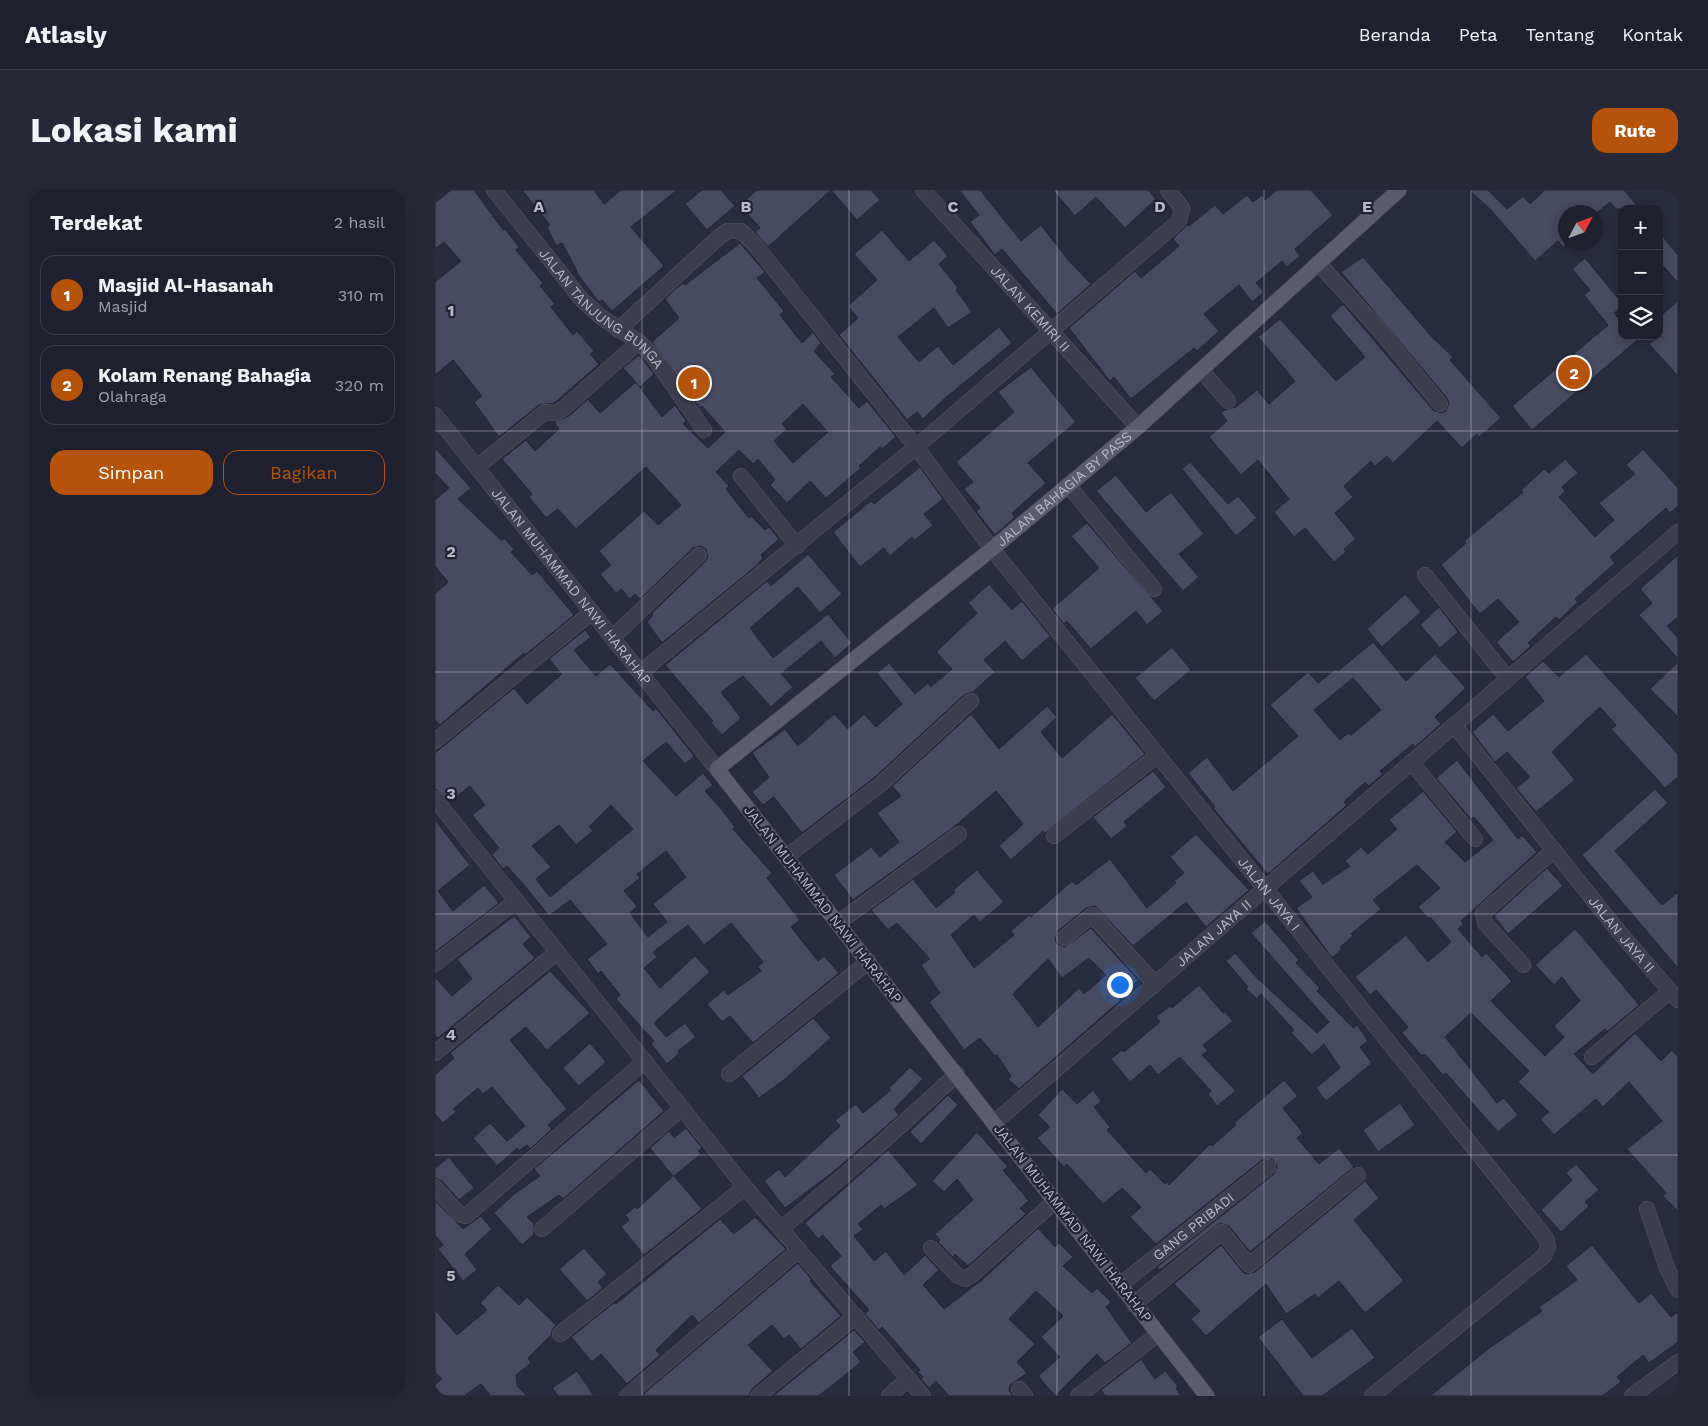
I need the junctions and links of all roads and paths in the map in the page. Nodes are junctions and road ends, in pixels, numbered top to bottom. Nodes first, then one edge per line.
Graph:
1 (494, 190) edge
2 (923, 190) edge
3 (1168, 190) edge
4 (1396, 191) edge
5 (1318, 263) junction
6 (618, 330) junction
7 (1051, 332) junction
8 (639, 342) junction
9 (1201, 370) junction
10 (1228, 401) dead end
11 (1440, 404) dead end
12 (436, 417) edge
13 (1138, 426) junction
14 (704, 430) dead end
15 (915, 447) junction
16 (477, 468) junction
17 (741, 476) dead end
18 (1068, 485) junction
19 (1678, 532) edge
20 (797, 546) junction
21 (992, 549) junction
22 (699, 555) dead end
23 (1425, 575) dead end
24 (1155, 589) dead end
25 (592, 612) junction
26 (612, 638) junction
27 (640, 673) junction
28 (1508, 679) junction
29 (971, 701) dead end
30 (1453, 725) junction
31 (435, 741) edge
32 (1158, 755) junction
33 (1411, 762) junction
34 (717, 769) junction
35 (435, 799) edge
36 (959, 834) dead end
37 (1054, 836) dead end
38 (1475, 839) dead end
39 (1554, 850) junction
40 (786, 857) junction
41 (1265, 888) junction
42 (516, 901) junction
43 (839, 923) junction
44 (1064, 938) dead end
45 (557, 952) junction
46 (869, 961) junction
47 (435, 964) edge
48 (1523, 965) dead end
49 (1155, 984) junction
50 (1674, 996) edge
51 (435, 1053) edge
52 (1592, 1057) dead end
53 (645, 1061) junction
54 (729, 1074) dead end
55 (957, 1074) junction
56 (682, 1108) junction
57 (995, 1122) junction
58 (1267, 1167) dead end
59 (1358, 1175) dead end
60 (435, 1187) edge
61 (745, 1187) junction
62 (1055, 1201) junction
63 (1647, 1209) dead end
64 (781, 1228) junction
65 (542, 1230) dead end
66 (931, 1248) dead end
67 (799, 1250) junction
68 (1120, 1285) junction
69 (1678, 1290) edge
70 (1134, 1304) junction
71 (856, 1316) junction
72 (560, 1334) dead end
73 (1158, 1334) junction
74 (1678, 1362) edge
75 (908, 1379) junction
76 (627, 1396) edge
77 (758, 1396) edge
78 (889, 1396) edge
79 (923, 1396) edge
80 (1078, 1396) edge
81 (1207, 1396) edge
82 (1372, 1396) edge
83 (1632, 1396) edge

1 - 6 street, JALAN TANJUNG BUNGA
2 - 7 street, JALAN KEMIRI II
3 - 7 street
4 - 5 main road, JALAN BAHAGIA BY PASS
5 - 9 main road, JALAN BAHAGIA BY PASS
5 - 11 street
6 - 8 street, JALAN TANJUNG BUNGA
6 - 15 street, JALAN JAYA I
7 - 13 street, JALAN KEMIRI II
7 - 15 street
8 - 14 street, JALAN TANJUNG BUNGA
8 - 16 street
9 - 10 street
9 - 13 main road, JALAN BAHAGIA BY PASS
12 - 16 street, JALAN MUHAMMAD NAWI HARAHAP
13 - 18 main road, JALAN BAHAGIA BY PASS
15 - 20 street
15 - 21 street, JALAN JAYA I
16 - 25 street, JALAN MUHAMMAD NAWI HARAHAP
17 - 20 street
18 - 21 main road, JALAN BAHAGIA BY PASS
18 - 24 street
19 - 28 street, JALAN JAYA II
20 - 27 street
21 - 32 street, JALAN JAYA I
21 - 34 main road, JALAN BAHAGIA BY PASS
22 - 26 street
23 - 28 street
25 - 26 street, JALAN MUHAMMAD NAWI HARAHAP
25 - 31 street
26 - 27 street, JALAN MUHAMMAD NAWI HARAHAP
27 - 34 street, JALAN MUHAMMAD NAWI HARAHAP
28 - 30 street, JALAN JAYA II
29 - 40 street
30 - 33 street, JALAN JAYA II
30 - 39 street, JALAN JAYA II
32 - 37 street
32 - 41 street, JALAN JAYA I
33 - 38 street
33 - 41 street, JALAN JAYA II
34 - 40 main road, JALAN MUHAMMAD NAWI HARAHAP
35 - 42 street
36 - 43 street
39 - 48 street
39 - 50 street, JALAN JAYA II
40 - 43 main road, JALAN MUHAMMAD NAWI HARAHAP
41 - 49 street, JALAN JAYA II
41 - 82 street, JALAN JAYA I
42 - 45 street
42 - 47 street
43 - 46 main road, JALAN MUHAMMAD NAWI HARAHAP
44 - 49 street
45 - 51 street
45 - 53 street
46 - 54 street
46 - 55 main road, JALAN MUHAMMAD NAWI HARAHAP
49 - 57 street, JALAN JAYA II
50 - 52 street
53 - 56 street
53 - 60 street
55 - 57 main road, JALAN MUHAMMAD NAWI HARAHAP
55 - 64 street
56 - 61 street
56 - 65 street
57 - 62 main road, JALAN MUHAMMAD NAWI HARAHAP
58 - 68 street, GANG PRIBADI
59 - 70 street
61 - 64 street
61 - 72 street
62 - 66 street
62 - 68 main road, JALAN MUHAMMAD NAWI HARAHAP
63 - 69 street
64 - 67 street
67 - 71 street
67 - 76 street
68 - 70 main road, JALAN MUHAMMAD NAWI HARAHAP
70 - 73 main road, JALAN MUHAMMAD NAWI HARAHAP
71 - 75 street
71 - 77 street
73 - 80 street
73 - 81 main road, JALAN MUHAMMAD NAWI HARAHAP
74 - 83 street
75 - 78 street
75 - 79 street

